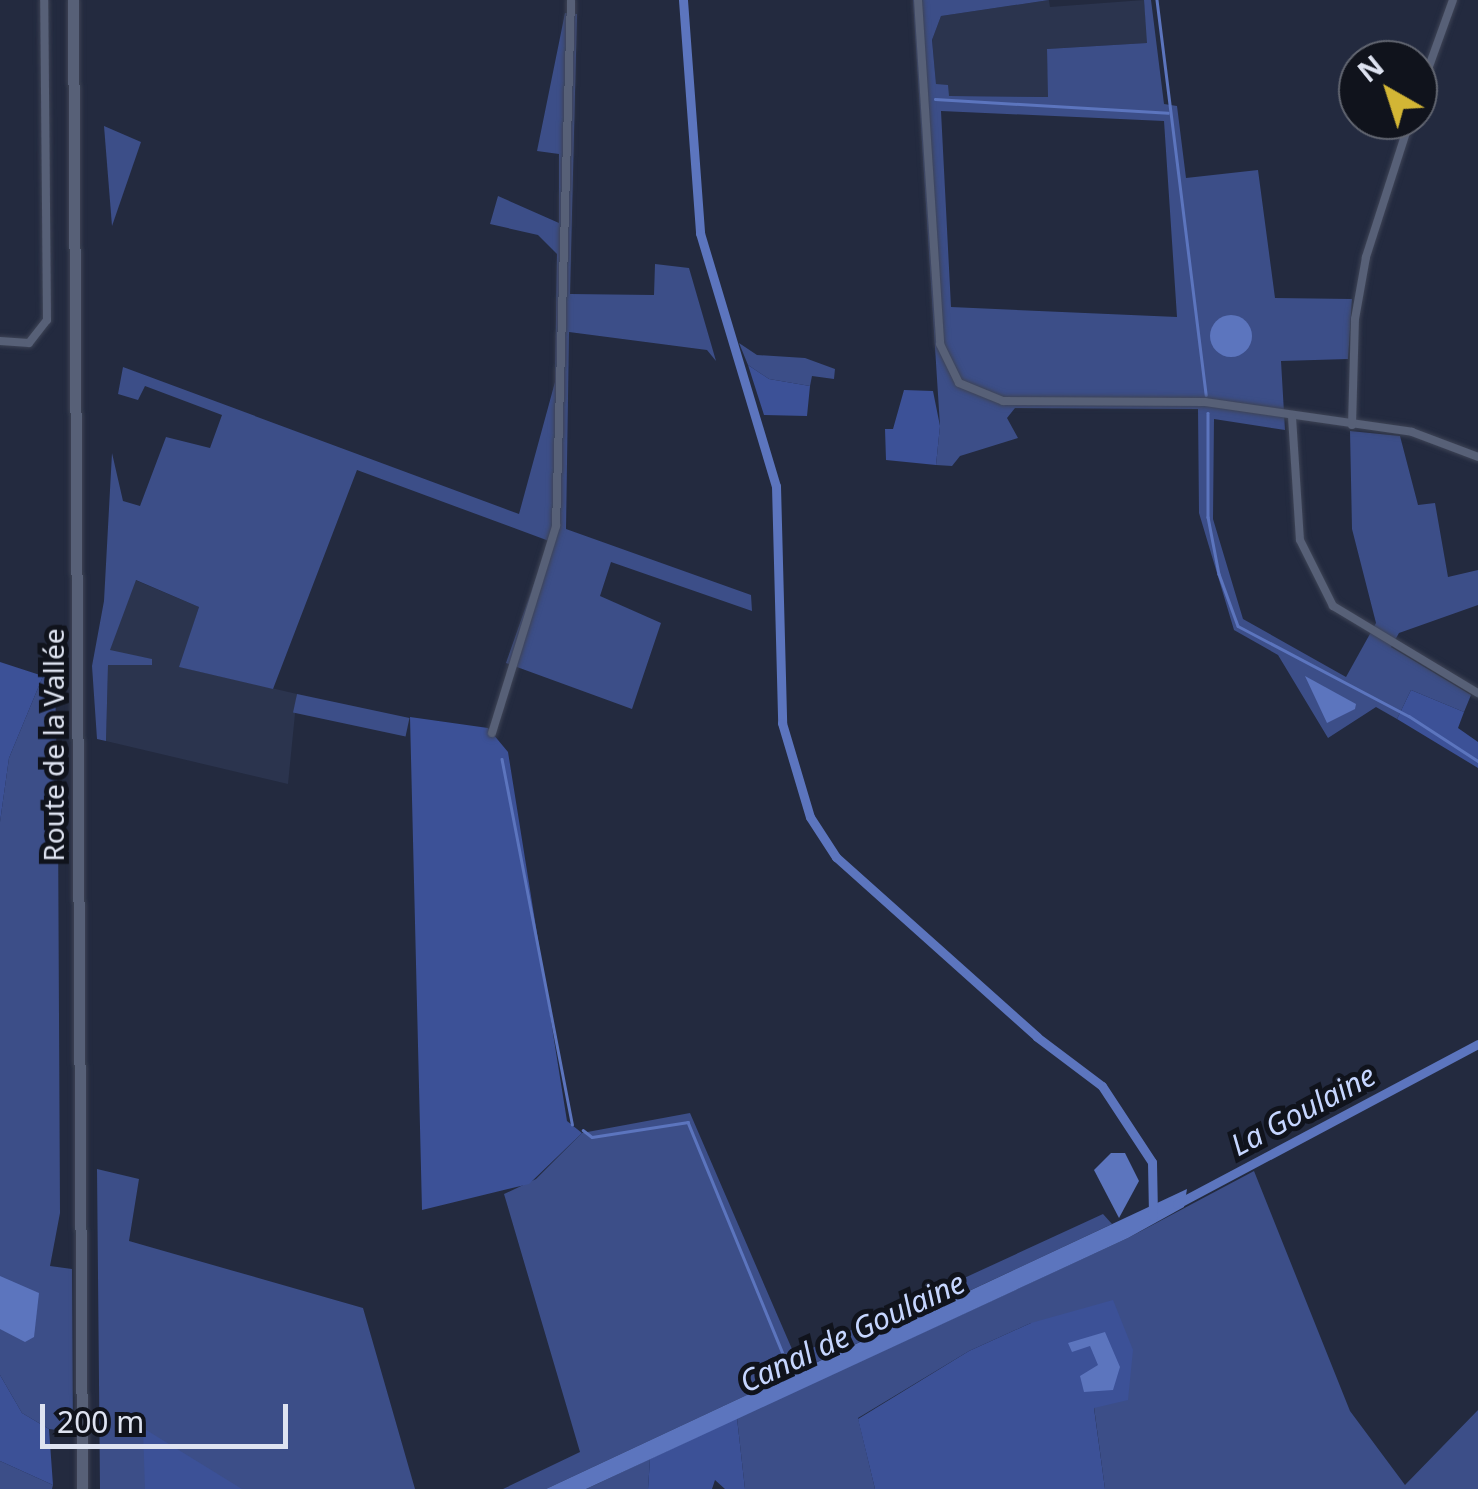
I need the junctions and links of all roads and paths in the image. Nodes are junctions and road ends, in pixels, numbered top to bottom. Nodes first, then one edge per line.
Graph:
1 (44, 0) edge
2 (73, 0) edge
3 (572, 0) edge
4 (918, 0) edge
5 (1453, 0) edge
6 (1438, 42) edge
7 (1404, 140) edge
8 (0, 342) edge
9 (1292, 417) junction
10 (1352, 425) junction
11 (1478, 458) edge
12 (1478, 693) edge
13 (492, 734) dead end
14 (82, 1489) edge

1 - 8 street
2 - 14 main road, Route de la Vallée
3 - 13 street
4 - 9 street
5 - 6 street
7 - 10 street
9 - 10 street
9 - 12 street
10 - 11 street

